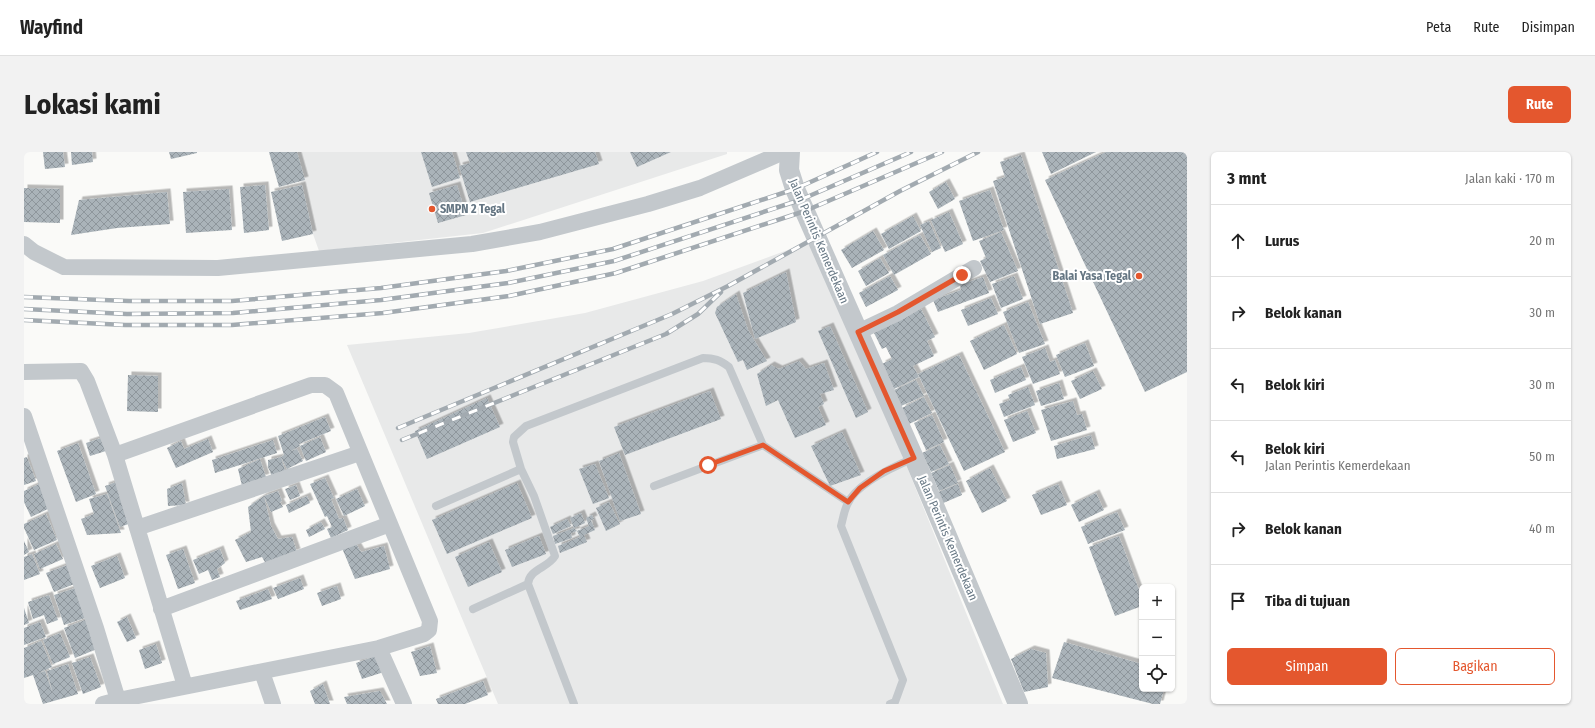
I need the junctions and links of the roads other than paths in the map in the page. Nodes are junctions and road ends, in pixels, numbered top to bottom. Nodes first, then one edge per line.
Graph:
1 (784, 152) edge
2 (790, 152) edge
3 (24, 244) edge
4 (974, 268) dead end
5 (858, 332) junction
6 (24, 372) edge
7 (24, 416) edge
8 (763, 445) junction
9 (360, 452) junction
10 (115, 455) junction
11 (914, 458) junction
12 (521, 469) junction
13 (654, 486) dead end
14 (848, 502) junction
15 (436, 506) dead end
16 (390, 524) junction
17 (137, 528) junction
18 (528, 584) junction
19 (473, 609) dead end
20 (161, 610) junction
21 (380, 648) junction
22 (262, 672) junction
23 (185, 686) junction
24 (143, 700) edge
25 (110, 702) edge
26 (273, 704) edge
27 (404, 704) edge
28 (574, 704) edge
29 (890, 704) edge
30 (1018, 704) edge

1 - 3 street
2 - 5 street, Jalan Perintis Kemerdekaan
4 - 5 street
5 - 11 street, Jalan Perintis Kemerdekaan
6 - 10 street
7 - 25 street
8 - 12 lane
8 - 13 lane
8 - 14 lane
9 - 10 street
9 - 16 street
9 - 17 street
10 - 17 street
11 - 14 lane
11 - 30 street, Jalan Perintis Kemerdekaan
12 - 15 lane
12 - 18 lane
14 - 29 lane
16 - 20 street
16 - 21 street
17 - 20 street
18 - 19 lane
18 - 28 lane
20 - 23 street
21 - 22 street
21 - 27 street
22 - 23 street
22 - 26 street
23 - 24 street
24 - 25 street

